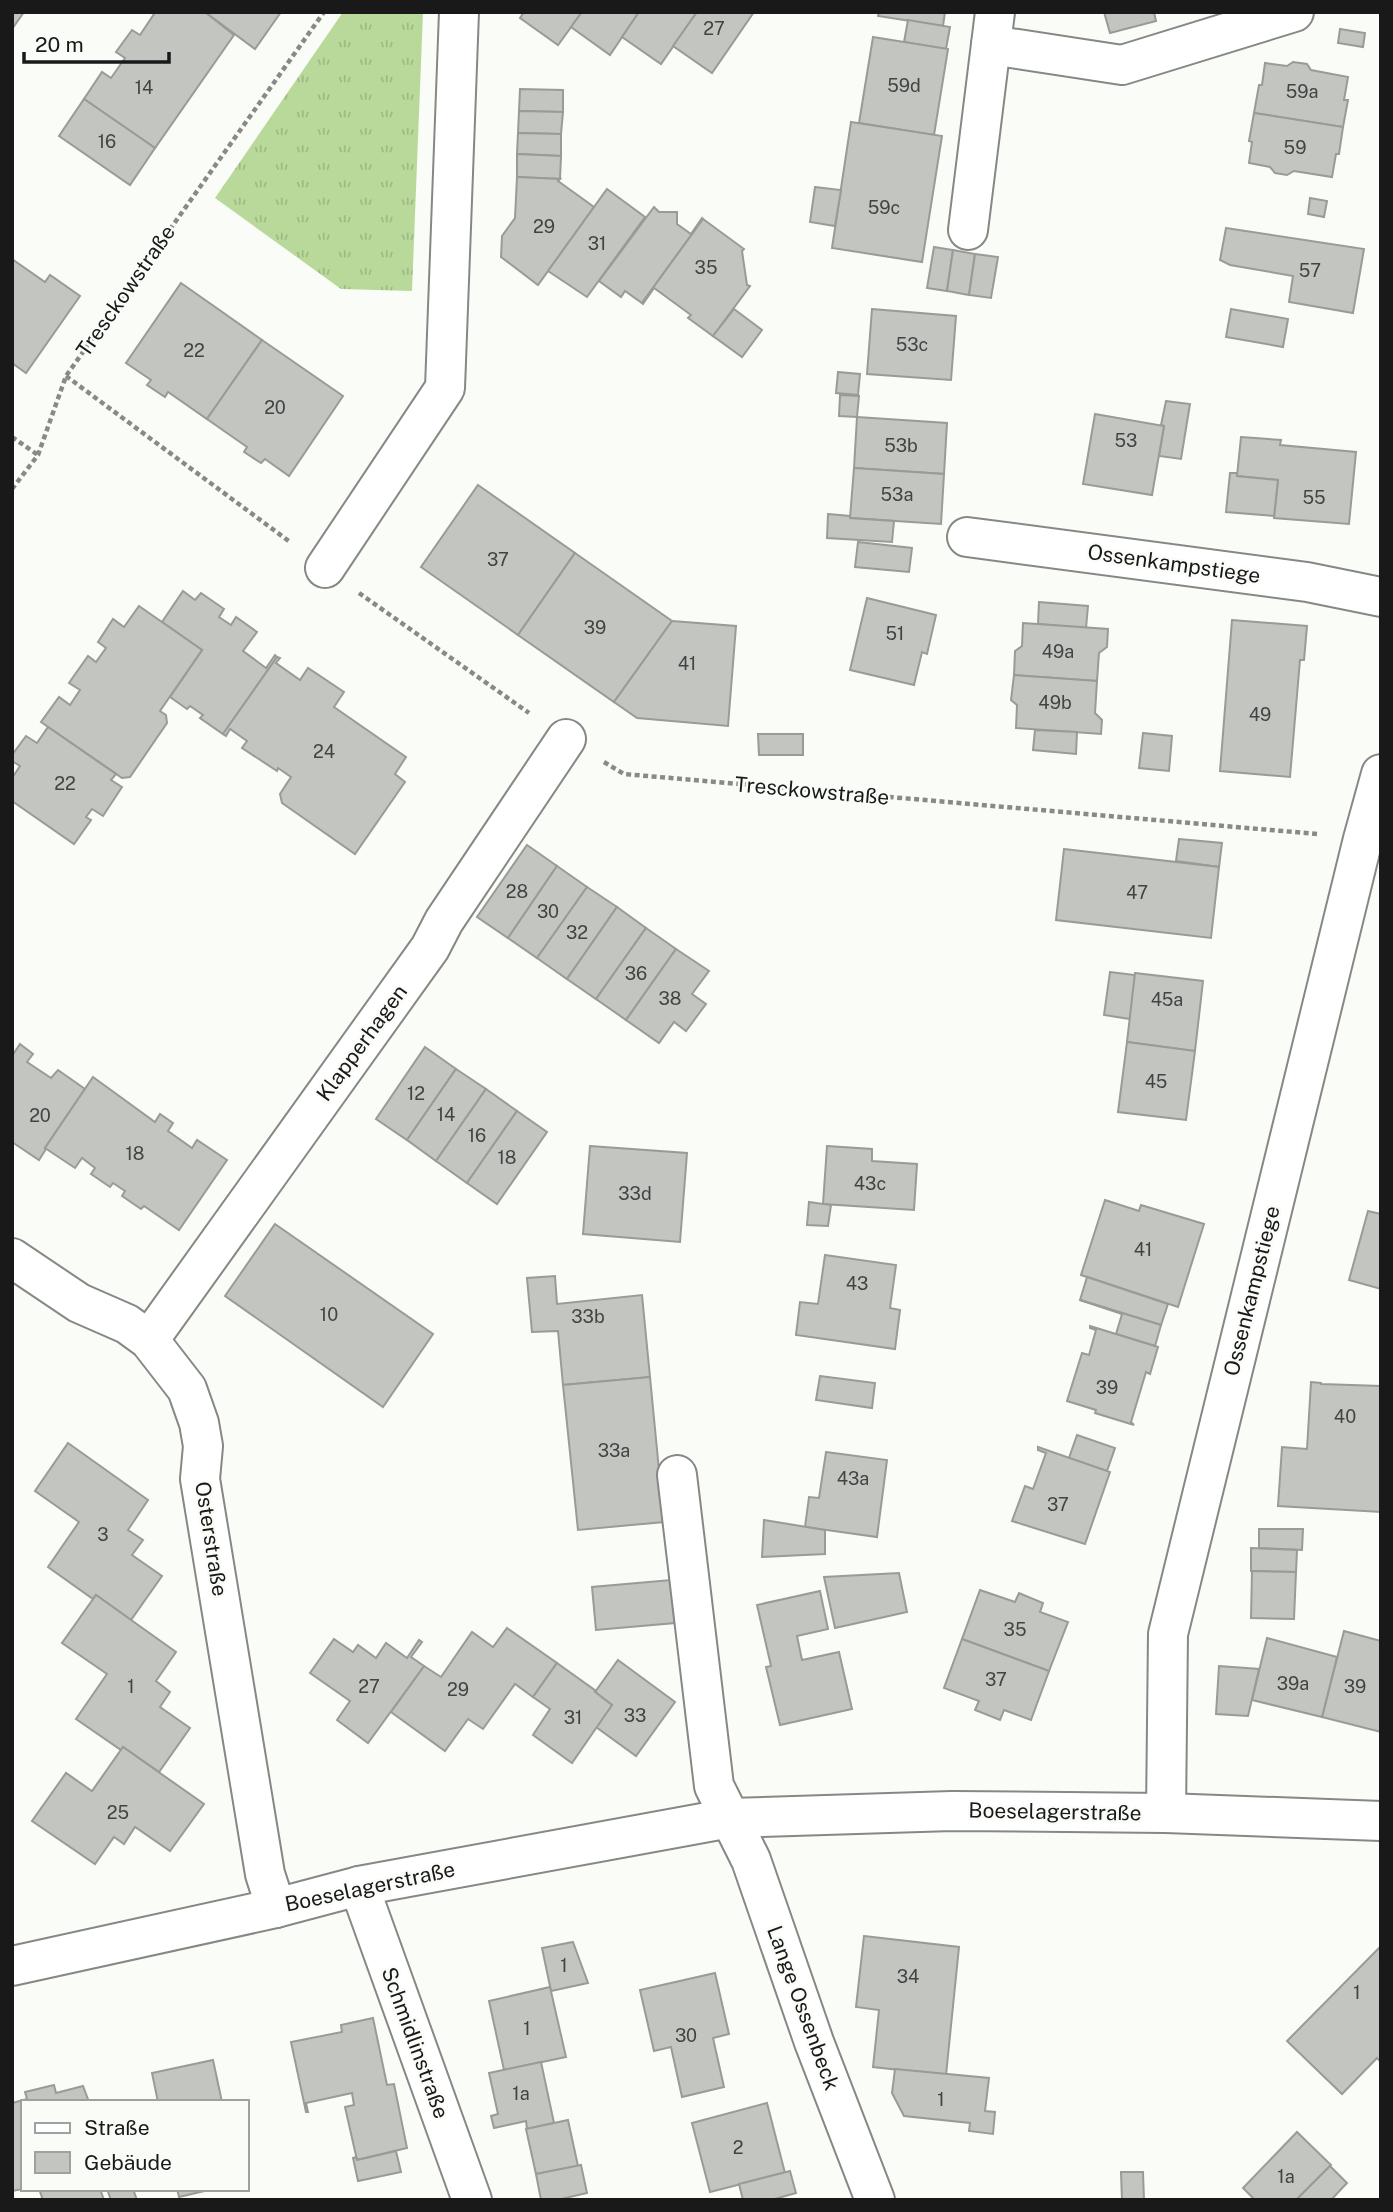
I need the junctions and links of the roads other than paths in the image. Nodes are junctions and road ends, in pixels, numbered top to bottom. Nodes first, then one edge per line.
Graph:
1 (459, 12) edge
2 (1294, 12) edge
3 (993, 29) edge
4 (968, 230) dead end
5 (967, 537) dead end
6 (325, 568) road end
7 (1381, 597) edge
8 (566, 739) road end
9 (1381, 774) edge
10 (12, 1258) edge
11 (149, 1340) junction
12 (677, 1475) dead end
13 (1166, 1813) junction
14 (730, 1818) junction
15 (1381, 1821) edge
16 (359, 1886) junction
17 (276, 1908) junction
18 (12, 1966) edge
19 (472, 2200) edge
20 (875, 2200) edge

1 - 6 street
2 - 3 street
3 - 4 street
5 - 7 street, Ossenkampstiege
8 - 11 street, Klapperhagen
9 - 13 street, Ossenkampstiege
10 - 11 street, Osterstraße
11 - 17 street, Osterstraße
12 - 14 street
13 - 14 street, Boeselagerstraße
13 - 15 street, Boeselagerstraße
14 - 16 street, Boeselagerstraße
14 - 20 street, Lange Ossenbeck
16 - 17 street, Boeselagerstraße
16 - 19 street, Schmidlinstraße
17 - 18 street, Boeselagerstraße

